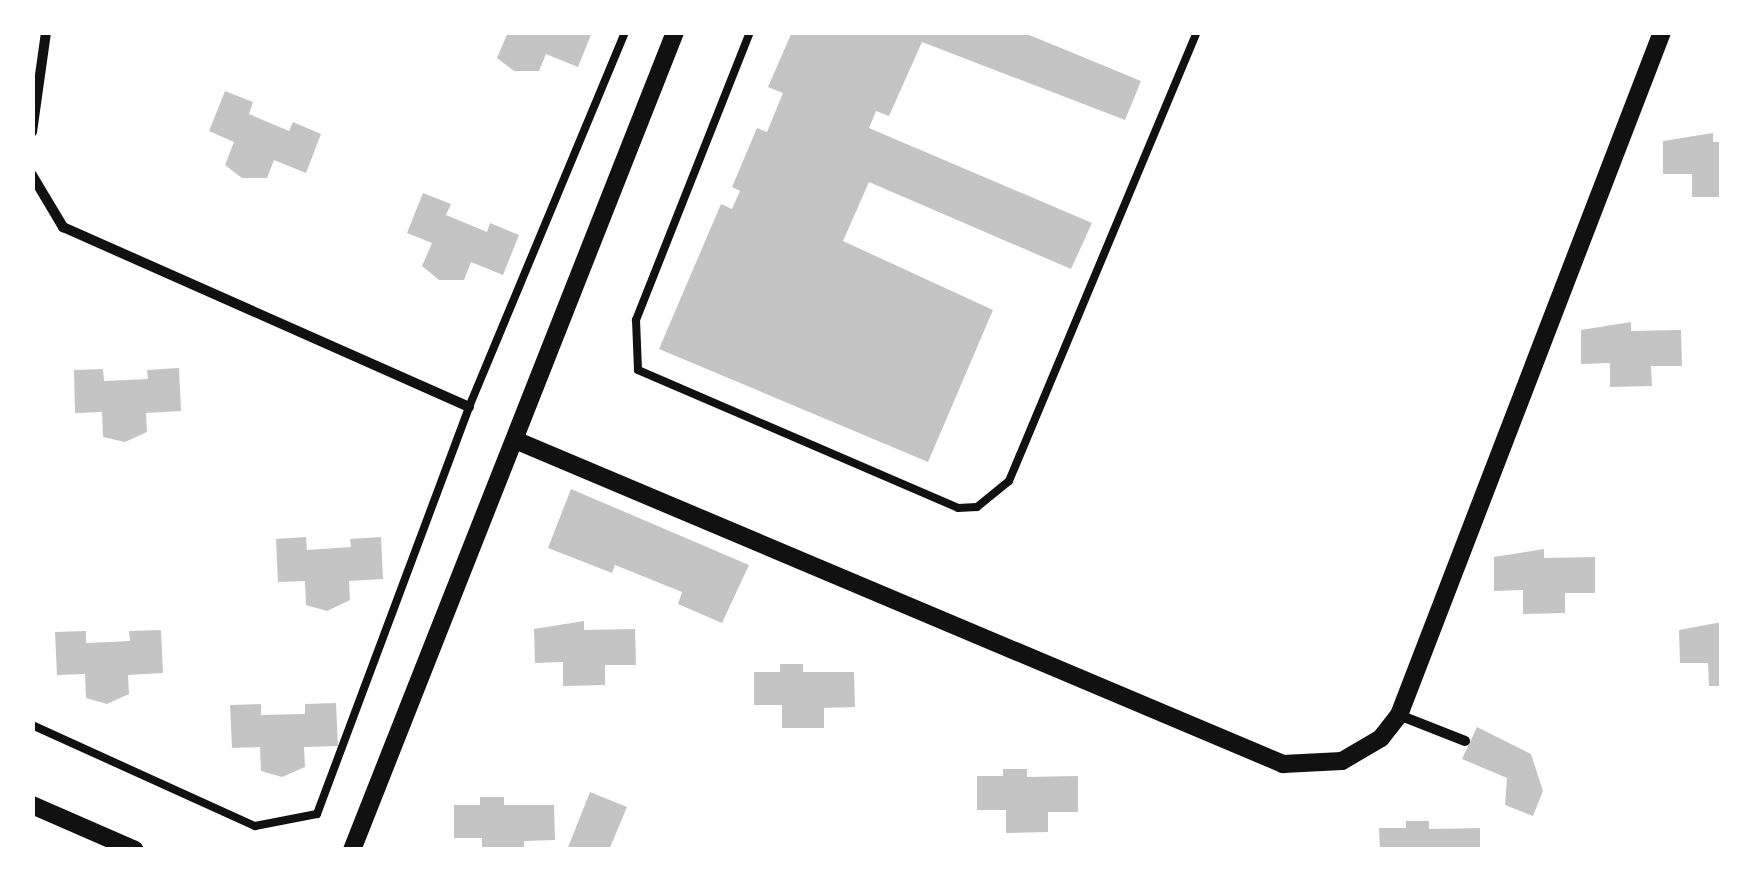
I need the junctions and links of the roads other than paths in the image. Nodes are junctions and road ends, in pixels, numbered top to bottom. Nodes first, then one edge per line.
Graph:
1 (46, 32) edge
2 (625, 32) edge
3 (675, 32) edge
4 (750, 32) edge
5 (1197, 32) edge
6 (1662, 32) edge
7 (32, 132) edge
8 (32, 175) edge
9 (469, 407) junction
10 (515, 440) junction
11 (1399, 714) junction
12 (32, 725) edge
13 (1465, 740) dead end
14 (32, 805) edge
15 (135, 850) edge
16 (352, 850) edge

1 - 7 street
2 - 9 lane
3 - 10 street
4 - 5 lane
6 - 11 street
8 - 9 street
9 - 12 lane
10 - 11 street
10 - 16 street
11 - 13 street
14 - 15 street

